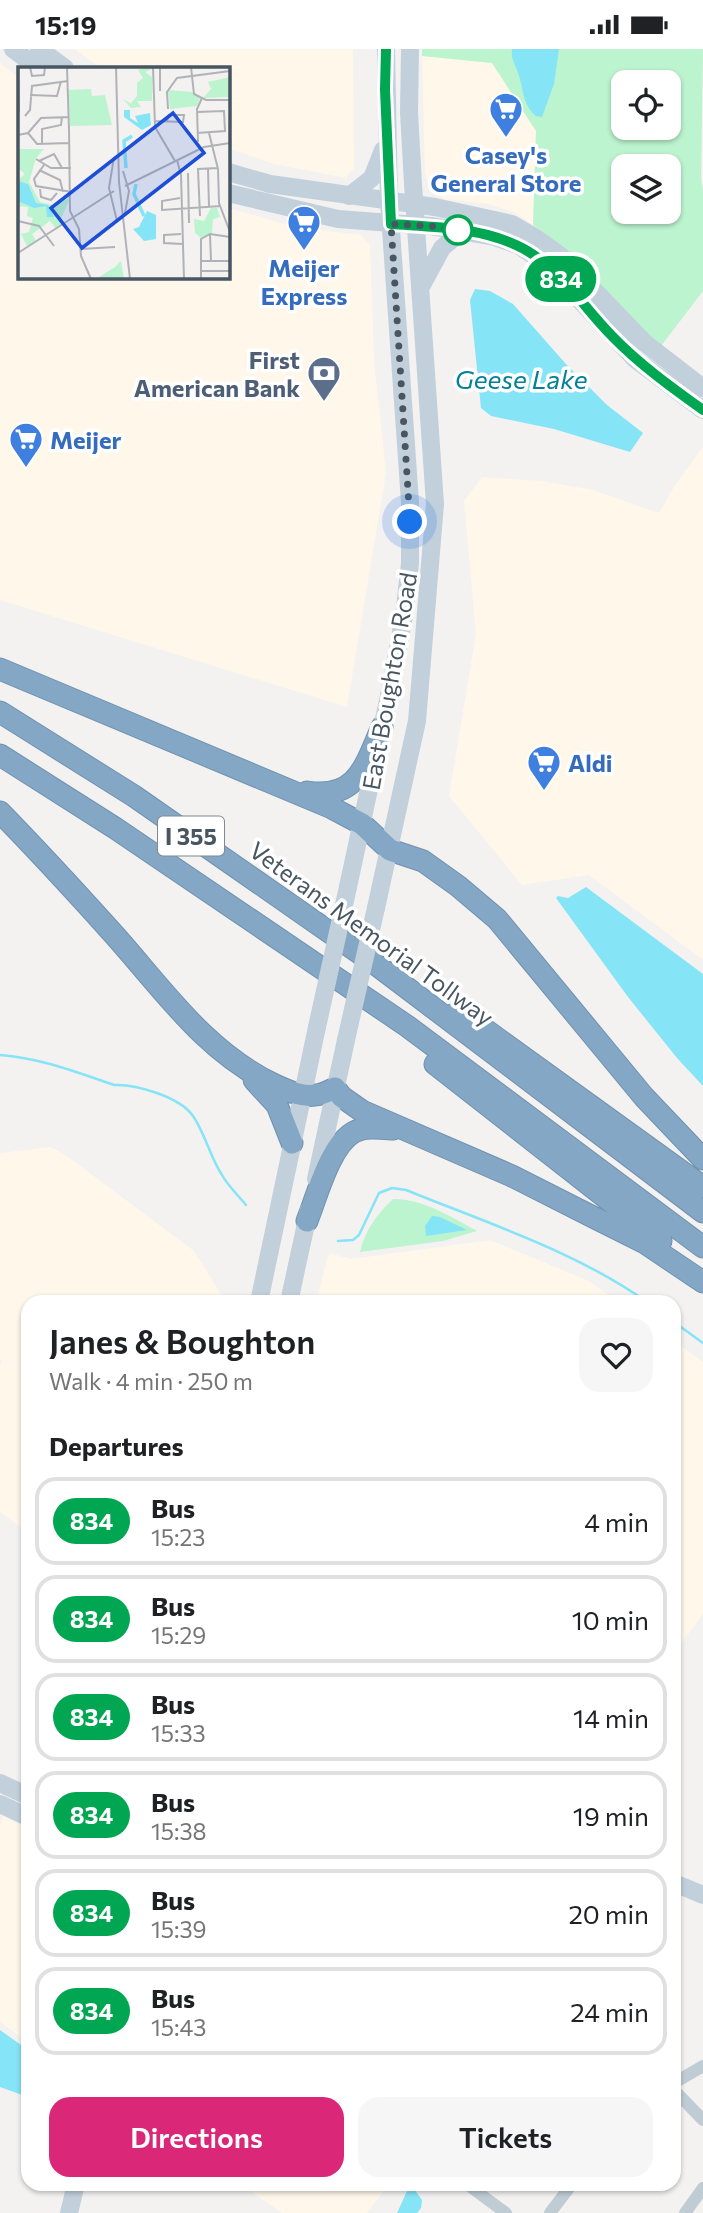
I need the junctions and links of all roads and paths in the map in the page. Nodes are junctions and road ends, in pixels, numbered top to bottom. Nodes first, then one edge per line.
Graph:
1 (13, 49) edge
2 (39, 49) edge
3 (386, 49) edge
4 (410, 49) edge
5 (37, 67) edge
6 (64, 67) edge
7 (387, 137) junction
8 (229, 172) edge
9 (229, 193) edge
10 (349, 196) junction
11 (389, 201) junction
12 (415, 205) junction
13 (391, 224) junction
14 (417, 226) junction
15 (462, 231) junction
16 (421, 288) junction
17 (703, 388) edge
18 (703, 409) edge
19 (0, 670) edge
20 (0, 712) edge
21 (382, 727) junction
22 (0, 755) edge
23 (285, 788) junction
24 (0, 811) edge
25 (362, 824) junction
26 (390, 849) junction
27 (378, 966) junction
28 (342, 982) junction
29 (241, 1066) junction
30 (335, 1089) junction
31 (302, 1095) junction
32 (407, 1130) junction
33 (292, 1143) junction
34 (703, 1159) edge
35 (703, 1187) edge
36 (703, 1212) edge
37 (307, 1221) junction
38 (703, 1247) edge
39 (703, 1274) edge
40 (703, 1282) edge
41 (260, 1295) edge
42 (291, 1295) edge
43 (0, 1783) edge
44 (21, 1793) edge
45 (0, 1804) edge
46 (21, 1814) edge
47 (681, 1886) edge
48 (703, 1895) edge
49 (703, 2066) edge
50 (681, 2079) edge
51 (681, 2097) edge
52 (703, 2120) edge
53 (703, 2189) edge
54 (74, 2191) edge
55 (476, 2191) edge
56 (567, 2191) edge
57 (69, 2213) edge
58 (506, 2213) edge
59 (550, 2213) edge
60 (685, 2213) edge

1 - 5 main road
2 - 6 main road
3 - 7 main road, East Boughton Road
4 - 12 main road, East Boughton Road
7 - 10 main road
7 - 11 main road, East Boughton Road
8 - 10 main road
9 - 13 main road
10 - 11 main road
11 - 12 main road
11 - 13 main road, East Boughton Road
12 - 14 main road, East Boughton Road
12 - 17 main road
13 - 14 main road
13 - 21 main road, East Boughton Road
14 - 15 main road
14 - 16 main road, East Boughton Road
15 - 16 main road
15 - 18 main road
16 - 26 main road, East Boughton Road
19 - 23 highway
20 - 27 highway, Veterans Memorial Tollway / I 355
21 - 23 highway
21 - 25 main road, East Boughton Road
22 - 28 highway, I 355
23 - 25 highway
24 - 29 highway
25 - 26 highway
25 - 31 main road, East Boughton Road, bridge
26 - 30 main road, East Boughton Road, bridge
26 - 34 highway
27 - 35 highway
27 - 36 highway, Veterans Memorial Tollway / I 355
28 - 38 highway, I 355
28 - 39 highway
29 - 31 highway
29 - 33 highway
30 - 31 highway
30 - 32 highway
30 - 37 main road, East Boughton Road
31 - 33 main road, East Boughton Road
32 - 37 highway
32 - 40 highway
33 - 41 main road, East Boughton Road
37 - 42 main road, East Boughton Road
43 - 44 main road
45 - 46 main road
47 - 48 main road
49 - 50 street
51 - 52 street
53 - 60 street
54 - 57 main road
55 - 58 street
56 - 59 street

